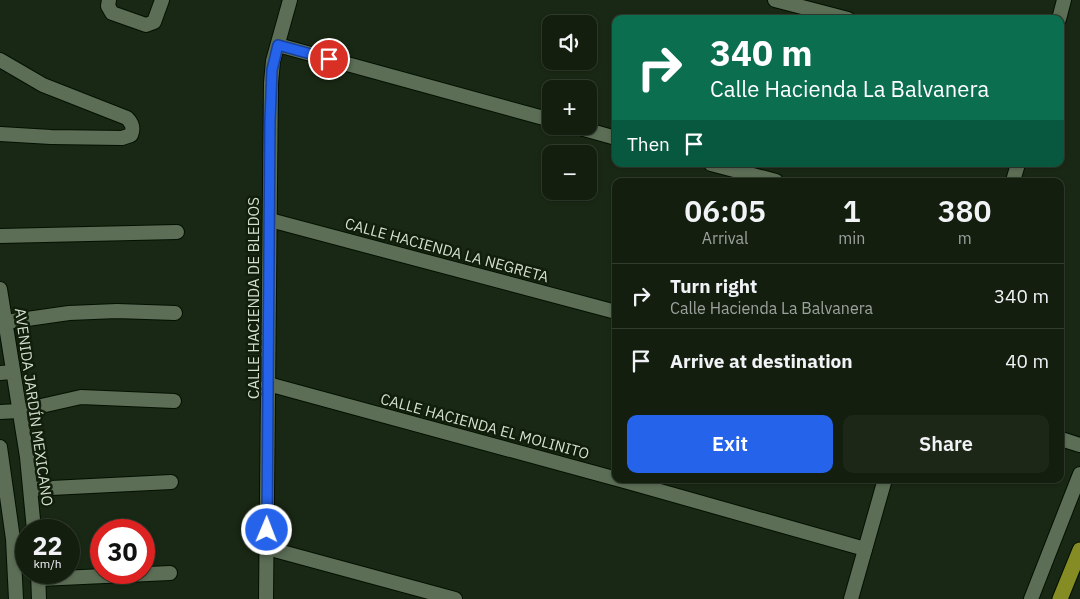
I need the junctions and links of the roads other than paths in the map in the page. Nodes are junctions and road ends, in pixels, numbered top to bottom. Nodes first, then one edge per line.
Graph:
1 (109, 0) edge
2 (162, 0) edge
3 (290, 0) edge
4 (775, 0) edge
5 (1064, 0) edge
6 (833, 15) edge
7 (1060, 15) edge
8 (278, 45) junction
9 (0, 60) edge
10 (542, 118) edge
11 (597, 133) edge
12 (0, 134) edge
13 (612, 137) edge
14 (722, 167) edge
15 (765, 178) edge
16 (270, 220) junction
17 (177, 232) dead end
18 (0, 236) edge
19 (0, 289) edge
20 (612, 311) edge
21 (175, 314) dead end
22 (6, 322) junction
23 (7, 372) edge
24 (268, 384) junction
25 (174, 401) dead end
26 (19, 411) junction
27 (0, 412) edge
28 (1064, 440) edge
29 (1080, 444) edge
30 (0, 447) edge
31 (1080, 474) edge
32 (612, 478) edge
33 (171, 482) dead end
34 (631, 483) edge
35 (884, 483) edge
36 (31, 489) junction
37 (33, 519) edge
38 (267, 548) junction
39 (865, 549) junction
40 (1080, 550) edge
41 (170, 573) dead end
42 (80, 575) edge
43 (38, 584) edge
44 (16, 599) edge
45 (39, 599) edge
46 (266, 599) edge
47 (455, 599) edge
48 (850, 599) edge
49 (1031, 599) edge
50 (1060, 599) edge

1 - 2 street
3 - 8 street, CALLE HACIENDA DE BLEDOS
4 - 6 street
5 - 7 street
8 - 10 street
8 - 16 street, CALLE HACIENDA DE BLEDOS
9 - 12 street
11 - 13 street
14 - 15 street
16 - 20 street, CALLE HACIENDA LA NEGRETA
16 - 24 street, CALLE HACIENDA DE BLEDOS
17 - 18 street
19 - 22 street, AVENIDA JARDÍN MEXICANO
21 - 22 street
22 - 23 street, AVENIDA JARDÍN MEXICANO
23 - 26 street, AVENIDA JARDÍN MEXICANO
24 - 32 street, CALLE HACIENDA EL MOLINITO
24 - 38 street, CALLE HACIENDA DE BLEDOS
25 - 26 street
26 - 27 street
26 - 36 street, AVENIDA JARDÍN MEXICANO
28 - 29 street
30 - 44 street
31 - 49 street
33 - 36 street
34 - 39 street, CALLE HACIENDA EL MOLINITO
35 - 39 street
36 - 37 street, AVENIDA JARDÍN MEXICANO
38 - 46 street, CALLE HACIENDA DE BLEDOS
38 - 47 street
39 - 48 street
40 - 50 main road
41 - 42 street
43 - 45 street

